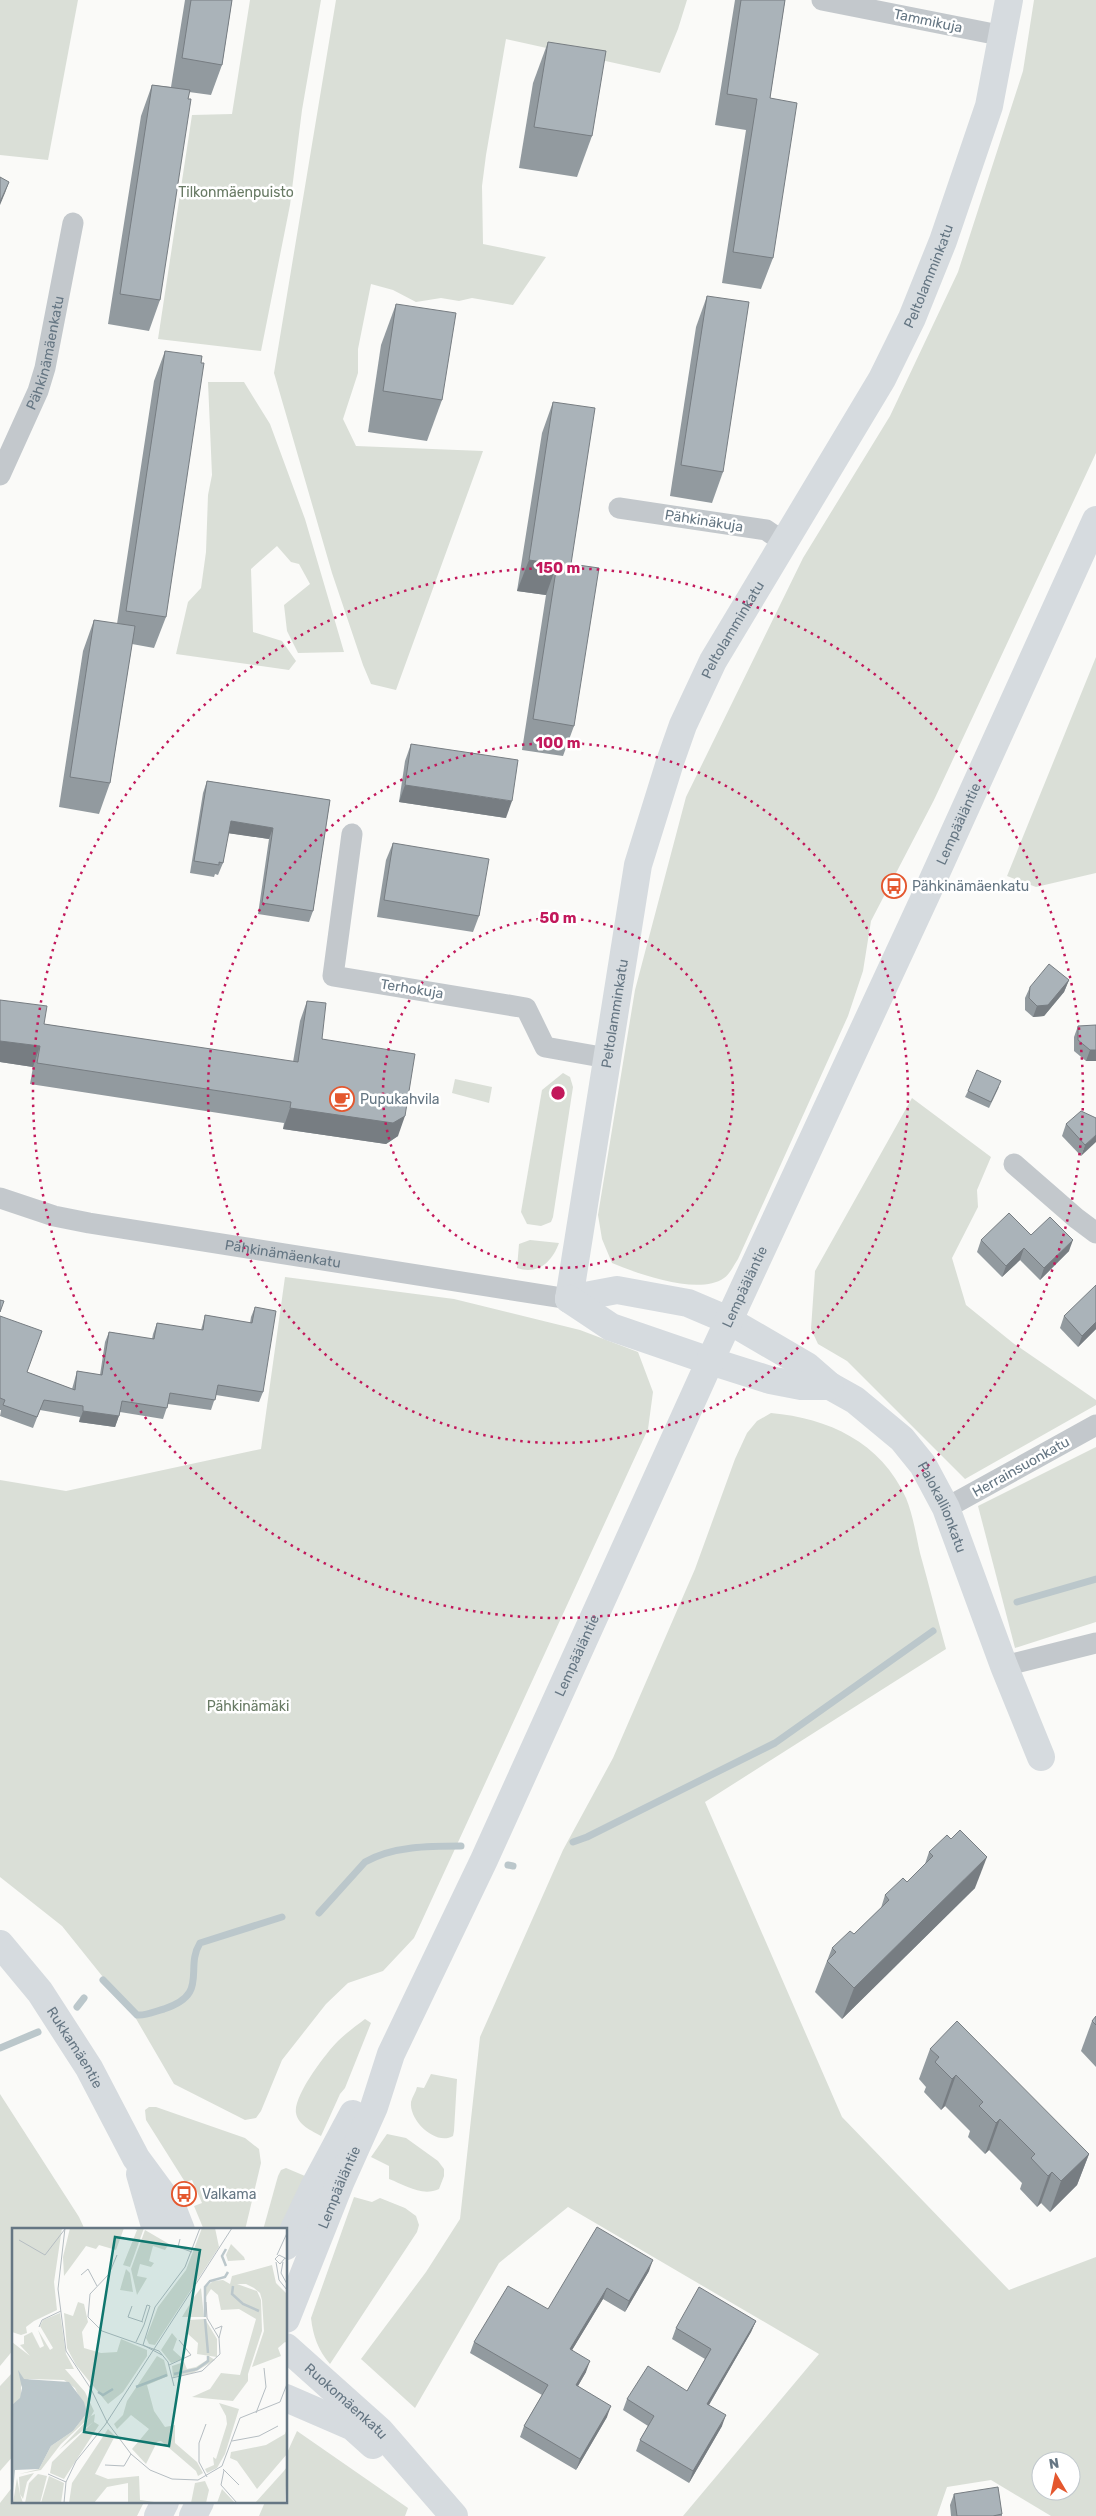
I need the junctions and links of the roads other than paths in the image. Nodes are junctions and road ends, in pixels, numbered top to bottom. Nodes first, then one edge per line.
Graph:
1 (822, 0) edge
2 (1010, 0) edge
3 (1004, 36) junction
4 (73, 223) dead end
5 (0, 475) edge
6 (619, 508) dead end
7 (1096, 520) edge
8 (785, 543) junction
9 (352, 834) dead end
10 (607, 1058) junction
11 (1014, 1164) dead end
12 (0, 1198) edge
13 (1096, 1233) edge
14 (568, 1299) junction
15 (728, 1320) junction
16 (710, 1361) junction
17 (830, 1386) junction
18 (1096, 1425) edge
19 (946, 1508) junction
20 (1096, 1644) edge
21 (1004, 1666) junction
22 (1041, 1757) dead end
23 (0, 1944) edge
24 (391, 2054) junction
25 (136, 2158) junction
26 (155, 2228) edge
27 (180, 2228) edge
28 (288, 2242) edge
29 (288, 2314) edge
30 (288, 2349) edge
31 (288, 2399) edge
32 (403, 2460) junction
33 (164, 2504) edge
34 (199, 2504) edge
35 (158, 2516) edge
36 (192, 2516) edge
37 (454, 2516) edge

1 - 3 street, Tammikuja
2 - 3 street, Peltolamminkatu
3 - 8 street, Peltolamminkatu
4 - 5 street, Pähkinämäenkatu
6 - 8 street, Pähkinäkuja
7 - 15 street, Lempääläntie
8 - 10 street, Peltolamminkatu
9 - 10 street, Terhokuja
10 - 14 street, Peltolamminkatu
11 - 13 street
12 - 14 street, Pähkinämäenkatu
14 - 15 street, Pähkinämäenkatu
14 - 16 street, Pähkinämäenkatu
15 - 16 street, Lempääläntie
15 - 17 street, Palokallionkatu
16 - 17 street, Palokallionkatu
16 - 24 street, Lempääläntie
17 - 19 street, Palokallionkatu
18 - 19 street, Herrainsuonkatu
19 - 21 street, Palokallionkatu
20 - 21 street
21 - 22 street, Palokallionkatu
23 - 25 street, Rukkamäentie
24 - 28 street, Lempääläntie
24 - 29 street, Lempääläntie
25 - 26 street, Rukkamäentie
25 - 27 street, Rukkamäentie
30 - 32 street, Ruokomäenkatu
31 - 32 street, Ruokomäenkatu
32 - 37 street, Ruokomäenkatu
33 - 35 street
34 - 36 street

